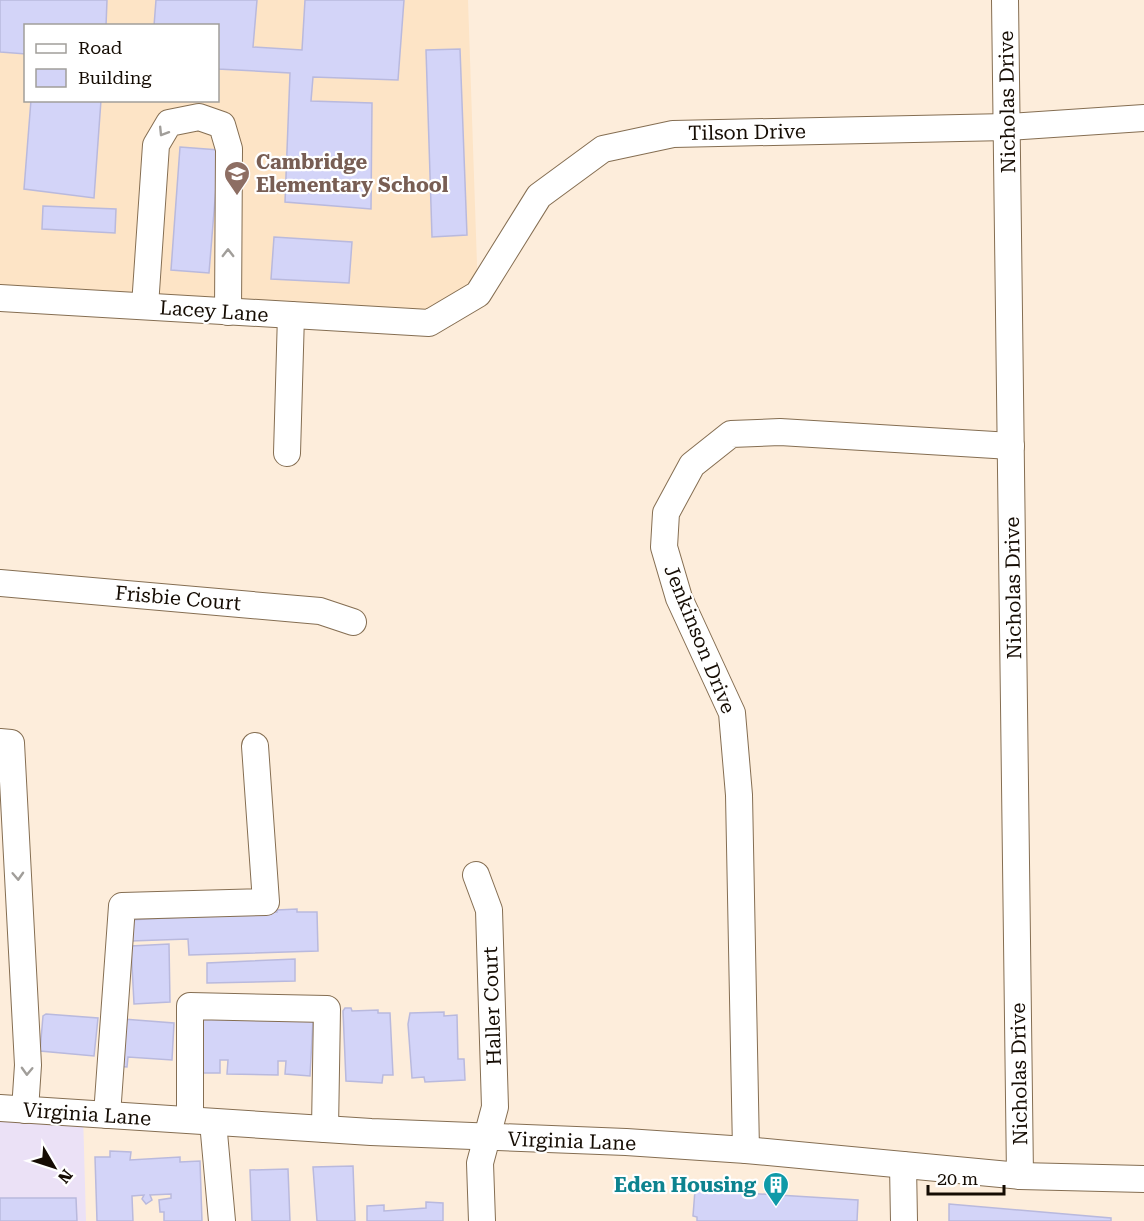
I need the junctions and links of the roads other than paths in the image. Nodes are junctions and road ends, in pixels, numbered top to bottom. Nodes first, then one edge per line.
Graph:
1 (1005, 0) edge
2 (1144, 118) edge
3 (1007, 127) junction
4 (0, 298) edge
5 (145, 306) junction
6 (228, 312) junction
7 (291, 315) junction
8 (429, 323) joint
9 (1011, 446) junction
10 (287, 453) dead end
11 (0, 583) edge
12 (353, 622) dead end
13 (0, 742) edge
14 (255, 746) dead end
15 (7, 817) edge
16 (476, 875) dead end
17 (13, 1109) edge
18 (107, 1115) junction
19 (201, 1121) junction
20 (325, 1129) junction
21 (486, 1137) junction
22 (746, 1150) junction
23 (903, 1165) junction
24 (1020, 1176) junction
25 (1144, 1179) edge
26 (222, 1221) edge
27 (482, 1221) edge
28 (904, 1221) edge

1 - 3 street, Nicholas Drive
2 - 3 street, Tilson Drive
3 - 8 street, Tilson Drive
3 - 9 street, Nicholas Drive
4 - 5 street, Lacey Lane
5 - 6 street, Lacey Lane
6 -> 5 street
6 - 7 street, Lacey Lane
7 - 8 street, Lacey Lane
7 - 10 street
9 - 22 street, Jenkinson Drive
9 - 24 street, Nicholas Drive
11 - 12 street, Frisbie Court
13 - 15 street
14 - 18 street
15 -> 17 street
16 - 21 street, Haller Court
17 - 18 street, Virginia Lane
18 - 19 street, Virginia Lane
19 - 20 street, Virginia Lane
19 - 20 street
19 - 26 street
20 - 21 street, Virginia Lane
21 - 22 street, Virginia Lane
21 - 27 street, Haller Court
22 - 23 street, Virginia Lane
23 - 24 street, Virginia Lane
23 - 28 street
24 - 25 street, Virginia Lane

